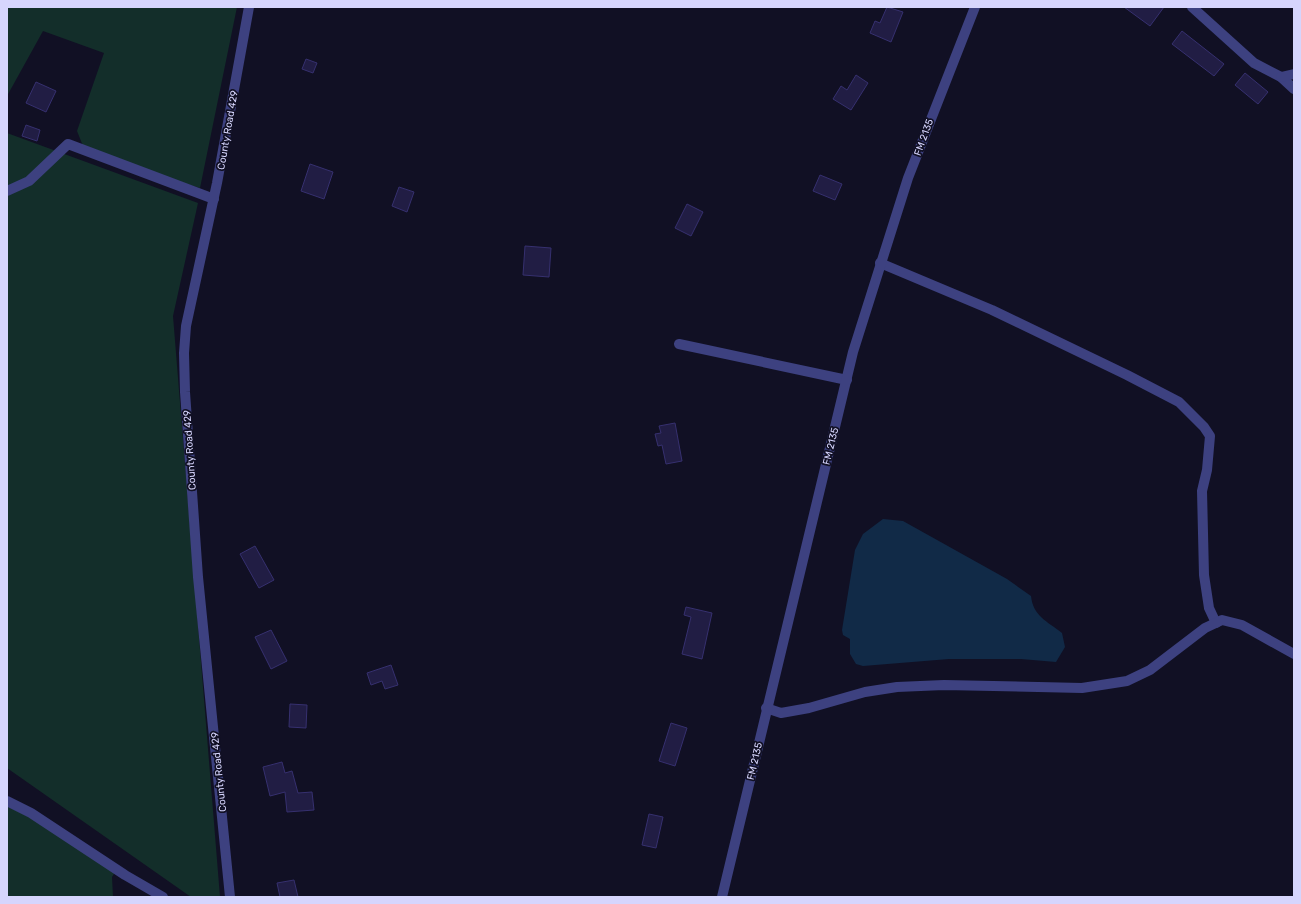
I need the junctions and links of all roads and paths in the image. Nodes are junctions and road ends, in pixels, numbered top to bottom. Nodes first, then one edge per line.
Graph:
1 (249, 7) edge
2 (975, 7) edge
3 (1192, 7) edge
4 (1294, 74) edge
5 (1281, 77) junction
6 (1294, 89) edge
7 (7, 191) edge
8 (214, 199) junction
9 (880, 263) junction
10 (679, 344) dead end
11 (847, 380) junction
12 (1216, 623) junction
13 (1294, 654) edge
14 (766, 708) junction
15 (7, 801) edge
16 (163, 897) edge
17 (230, 897) edge
18 (722, 897) edge

1 - 8 street, County Road 429
2 - 9 street, FM 2135 / FM 2135
3 - 5 street
4 - 5 street
5 - 6 street
7 - 8 street
8 - 17 street, County Road 429
9 - 11 street, FM 2135 / FM 2135
9 - 12 street
10 - 11 street
11 - 14 street, FM 2135 / FM 2135
12 - 13 street
12 - 14 street
14 - 18 street, FM 2135 / FM 2135
15 - 16 street

